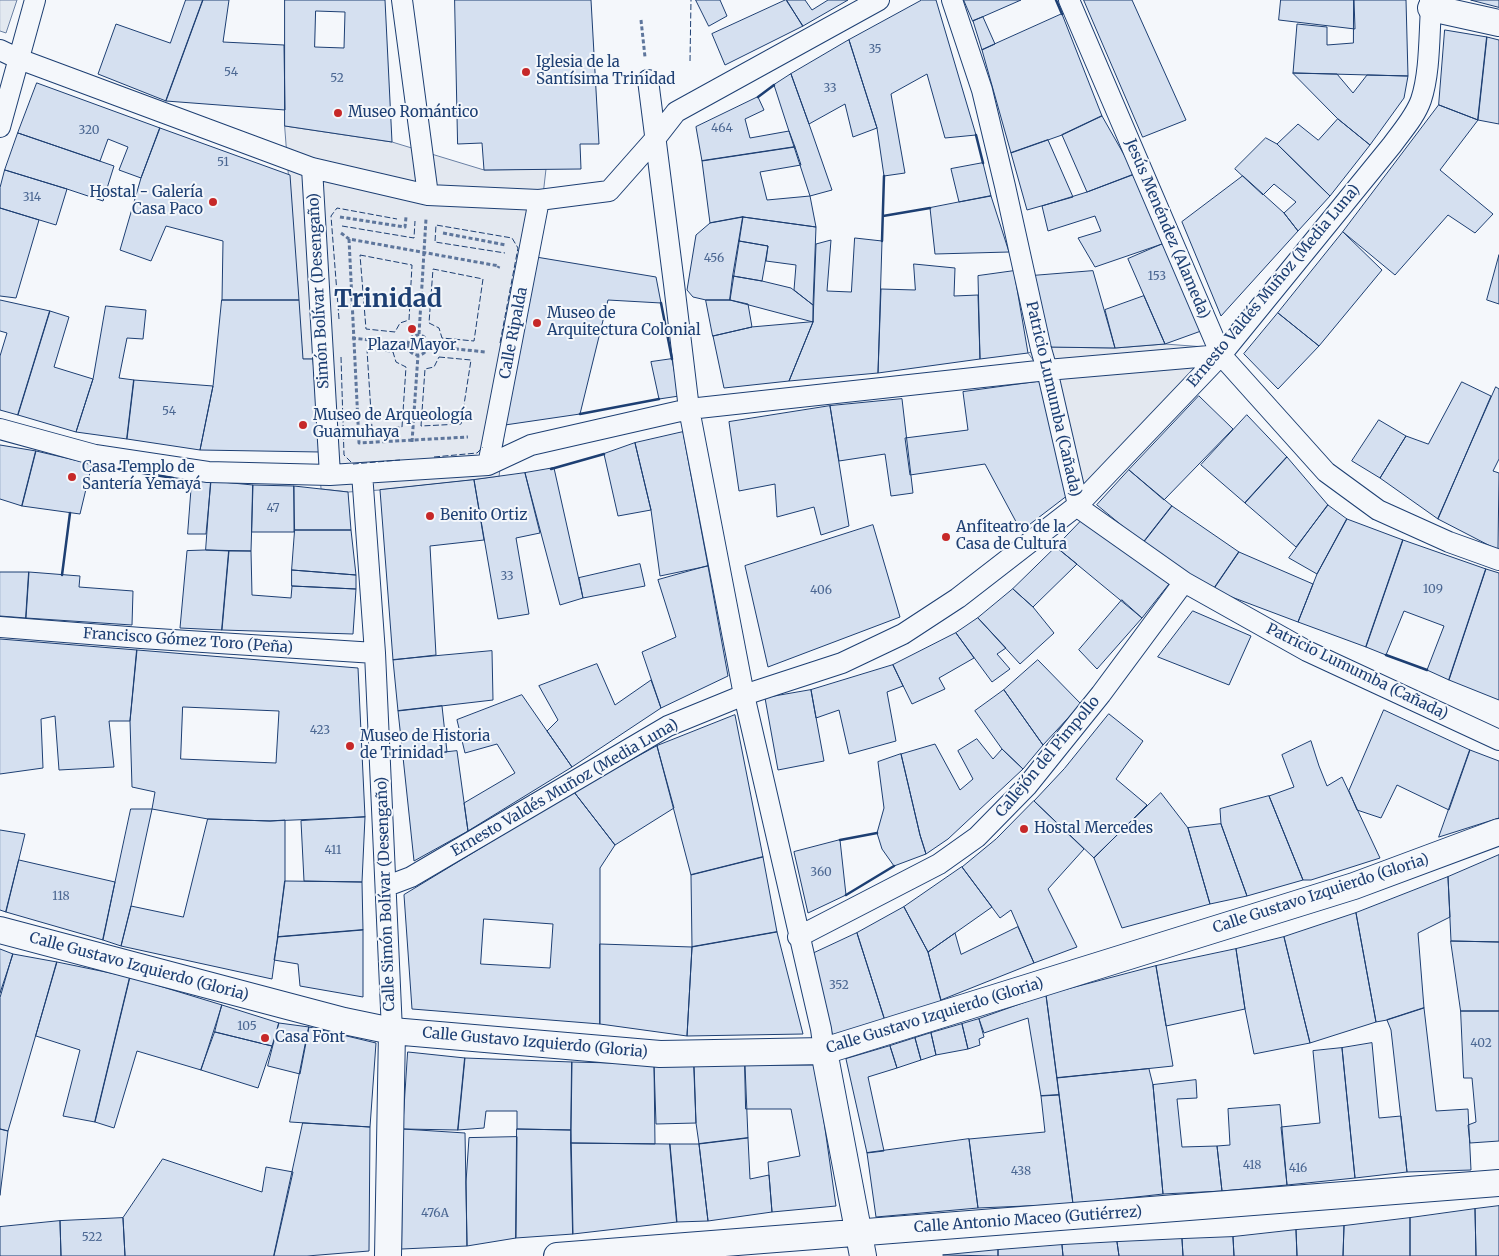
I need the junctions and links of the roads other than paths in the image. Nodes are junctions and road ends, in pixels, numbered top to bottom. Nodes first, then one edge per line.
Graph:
1 (35, 0) edge
2 (402, 0) edge
3 (879, 0) edge
4 (952, 0) edge
5 (1069, 0) edge
6 (1431, 4) edge
7 (1499, 23) edge
8 (0, 50) edge
9 (19, 59) junction
10 (648, 80) road end
11 (0, 127) edge
12 (655, 139) junction
13 (312, 168) junction
14 (418, 193) junction
15 (539, 200) junction
16 (1221, 355) junction
17 (1047, 370) junction
18 (688, 410) junction
19 (0, 429) edge
20 (488, 465) junction
21 (362, 473) junction
22 (330, 475) junction
23 (1078, 505) junction
24 (1499, 560) edge
25 (1184, 582) junction
26 (0, 627) edge
27 (376, 652) junction
28 (744, 695) junction
29 (1499, 740) edge
30 (1499, 832) edge
31 (387, 886) junction
32 (0, 930) edge
33 (798, 936) junction
34 (392, 1031) junction
35 (824, 1051) junction
36 (1499, 1183) edge
37 (861, 1245) edge
38 (388, 1256) edge
39 (557, 1256) edge

1 - 9 street
2 - 14 street
3 - 12 street
4 - 17 street, Patricio Lumumba (Cañada)
5 - 16 street, Jesús Menéndez (Alameda)
6 - 7 street
6 - 16 street, Ernesto Valdés Muñoz (Media Luna)
8 - 9 street
9 - 11 street
9 - 13 street
10 - 12 street
12 - 15 street
12 - 18 street
13 - 14 street
13 - 22 street, Simón Bolívar (Desengaño)
14 - 15 street
15 - 20 street, Calle Ripalda
16 - 17 street
16 - 23 street, Ernesto Valdés Muñoz (Media Luna)
16 - 24 street, Jesús Menéndez (Alameda)
17 - 18 street
17 - 23 street, Patricio Lumumba (Cañada)
18 - 20 street
18 - 28 street
19 - 22 street
20 - 21 street
21 - 22 street
21 - 27 street, Calle Simón Bolívar (Desengaño)
23 - 25 street, Patricio Lumumba (Cañada)
23 - 28 street, Ernesto Valdés Muñoz (Media Luna)
25 - 29 street, Patricio Lumumba (Cañada)
25 - 33 street, Callejón del Pimpollo
26 - 27 street, Francisco Gómez Toro (Peña)
27 - 31 street, Calle Simón Bolívar (Desengaño)
28 - 31 street, Ernesto Valdés Muñoz (Media Luna)
28 - 33 street
30 - 35 street, Calle Gustavo Izquierdo (Gloria)
31 - 34 street, Calle Simón Bolívar (Desengaño)
32 - 34 street, Calle Gustavo Izquierdo (Gloria)
33 - 35 street
34 - 35 street, Calle Gustavo Izquierdo (Gloria)
34 - 38 street, Calle Simón Bolívar (Desengaño)
35 - 37 street
36 - 37 street, Calle Antonio Maceo (Gutiérrez)
37 - 39 street, Calle Antonio Maceo (Gutiérrez)

